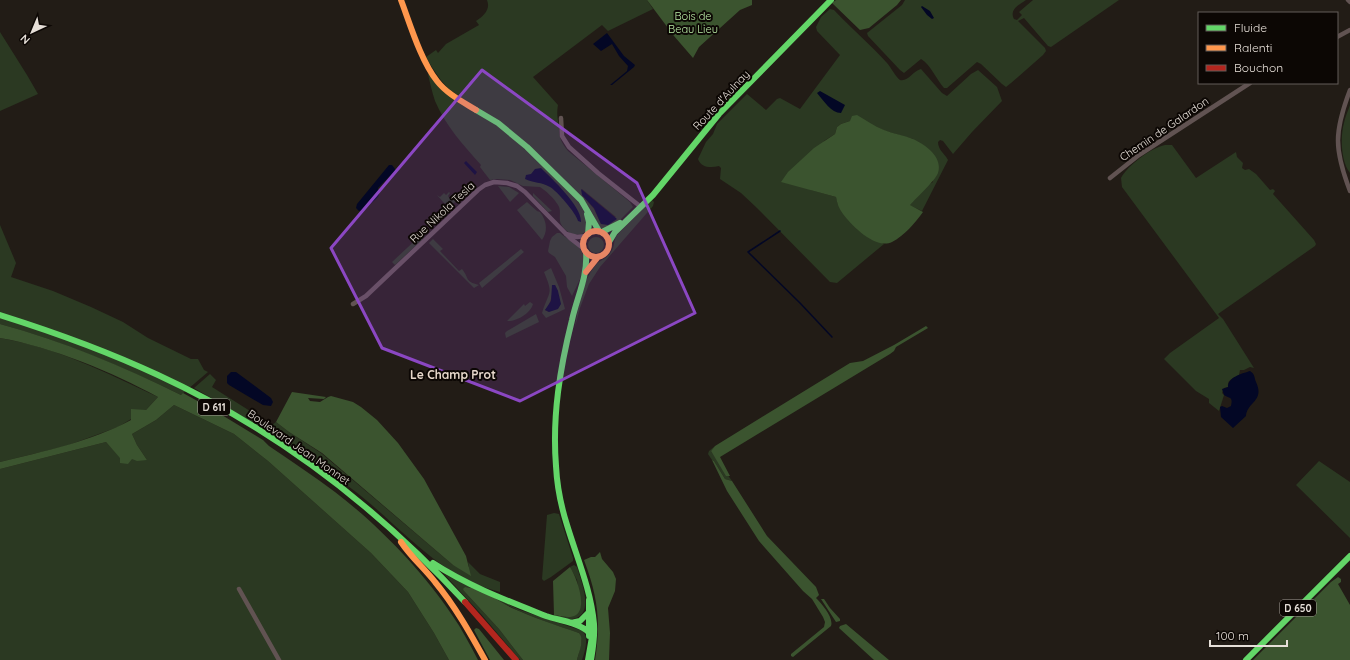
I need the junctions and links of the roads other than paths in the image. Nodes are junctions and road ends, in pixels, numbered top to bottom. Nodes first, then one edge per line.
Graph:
1 (401, 0) edge
2 (831, 0) edge
3 (1350, 30) edge
4 (1338, 36) edge
5 (1248, 84) edge
6 (1350, 90) edge
7 (561, 118) dead end
8 (1110, 178) dead end
9 (1350, 190) edge
10 (585, 207) junction
11 (641, 207) junction
12 (630, 217) junction
13 (600, 232) junction
14 (566, 234) junction
15 (587, 235) junction
16 (609, 242) junction
17 (585, 250) junction
18 (598, 257) junction
19 (584, 275) junction
20 (353, 304) dead end
21 (0, 315) edge
22 (0, 318) edge
23 (404, 543) junction
24 (1350, 556) edge
25 (239, 589) dead end
26 (588, 590) junction
27 (589, 612) junction
28 (570, 623) junction
29 (589, 632) junction
30 (279, 660) edge
31 (484, 660) edge
32 (512, 660) edge
33 (516, 660) edge
34 (585, 660) edge
35 (590, 660) edge
36 (1246, 660) edge

1 - 10 main road
2 - 11 main road, Route d'Aulnay
3 - 4 street
5 - 8 street, Chemin de Galardon
6 - 9 street
7 - 11 street
10 - 13 main road
10 - 15 main road
11 - 12 main road, Route d'Aulnay
12 - 13 main road, Route d'Aulnay
12 - 16 main road, Route d'Aulnay
13 - 15 main road
13 - 16 main road
14 - 15 street
14 - 17 street, Rue Nikola Tesla
14 - 20 street, Rue Nikola Tesla
15 - 17 main road
16 - 18 main road
17 - 18 main road
17 - 19 main road
18 - 19 main road
19 - 26 main road
21 - 23 main road, Boulevard Jean Monnet / D 611
22 - 23 main road, Boulevard Jean Monnet / D 611
23 - 28 main road
23 - 31 main road
23 - 32 main road, Boulevard Jean Monnet / D 611
23 - 33 main road, Boulevard Jean Monnet / D 611
24 - 36 main road, D 650
25 - 30 street
26 - 27 main road
26 - 35 main road
27 - 28 main road
27 - 29 main road
28 - 29 main road
29 - 34 main road
29 - 35 main road

